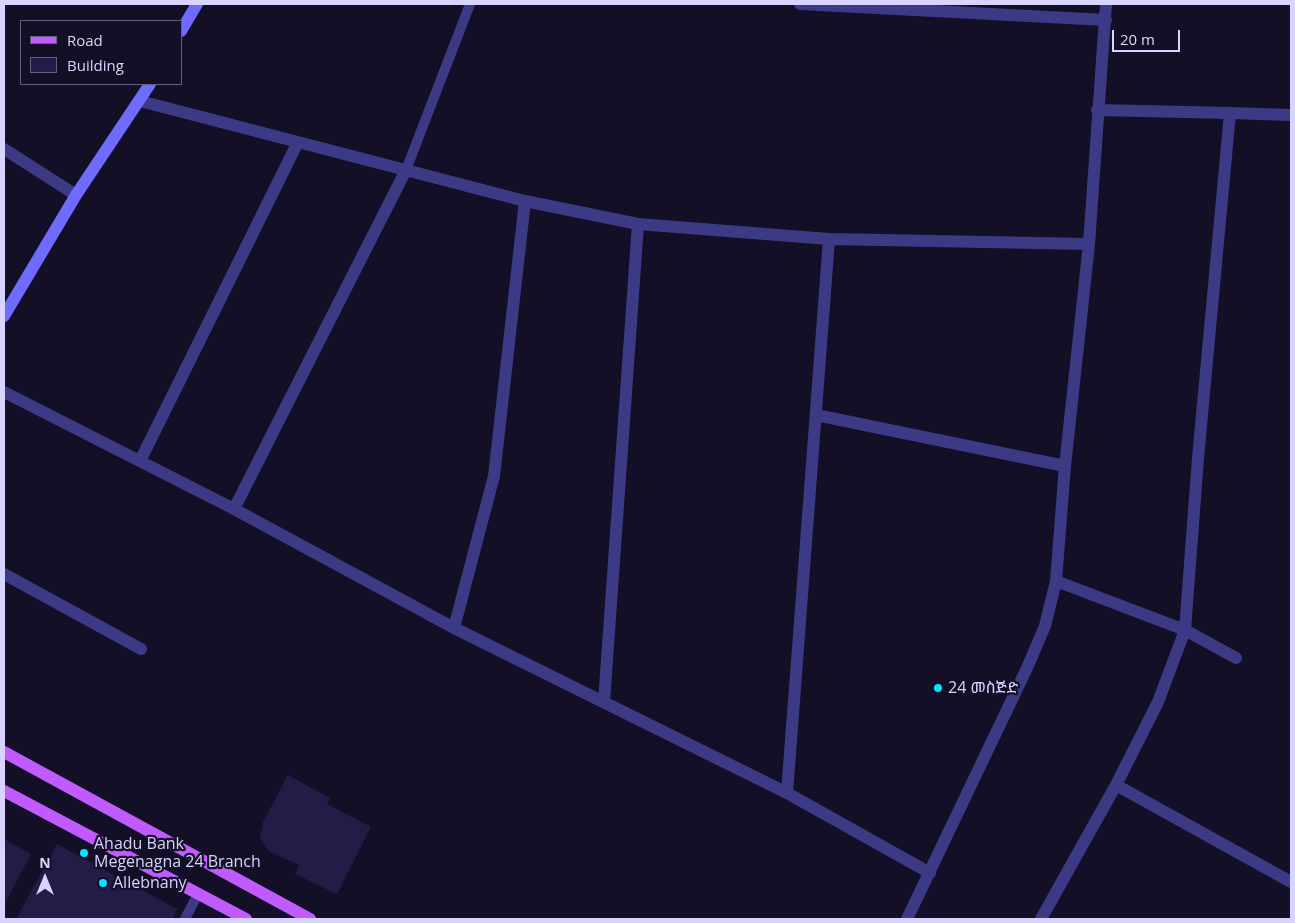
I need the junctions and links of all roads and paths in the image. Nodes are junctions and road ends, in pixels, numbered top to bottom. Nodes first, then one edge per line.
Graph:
1 (197, 4) edge
2 (470, 4) edge
3 (800, 4) edge
4 (1106, 4) edge
5 (907, 7) edge
6 (1106, 20) junction
7 (182, 29) edge
8 (149, 85) edge
9 (140, 101) junction
10 (1097, 110) junction
11 (1230, 113) junction
12 (1291, 115) edge
13 (298, 142) junction
14 (4, 149) edge
15 (406, 170) junction
16 (76, 195) junction
17 (525, 201) junction
18 (638, 224) junction
19 (829, 239) junction
20 (1089, 244) junction
21 (4, 316) edge
22 (4, 392) edge
23 (816, 415) junction
24 (140, 461) junction
25 (1065, 466) junction
26 (234, 509) junction
27 (4, 574) edge
28 (1056, 581) junction
29 (454, 628) junction
30 (1185, 630) junction
31 (142, 649) dead end
32 (1236, 658) dead end
33 (604, 702) junction
34 (4, 752) edge
35 (1116, 785) junction
36 (4, 791) edge
37 (787, 794) junction
38 (930, 873) junction
39 (1291, 882) edge
40 (198, 894) junction
41 (185, 919) edge
42 (246, 919) edge
43 (310, 919) edge
44 (907, 919) edge
45 (1041, 919) edge

1 - 7 main road
2 - 15 lane
3 - 5 street
4 - 6 street
5 - 6 street
6 - 10 street
8 - 9 main road
9 - 13 street
9 - 16 main road
10 - 11 street
10 - 20 street
11 - 12 street
11 - 30 street
13 - 15 street
13 - 24 street
14 - 16 street
15 - 17 street
15 - 26 street
16 - 21 main road
17 - 18 street
17 - 29 street
18 - 19 street
18 - 33 street
19 - 20 street
19 - 23 street
20 - 25 street
22 - 24 street
23 - 25 street
23 - 37 street
24 - 26 street
25 - 28 street
26 - 29 street
27 - 31 street
28 - 30 street
28 - 38 street
29 - 33 street
30 - 32 street
30 - 35 street
33 - 37 street
34 - 43 main road
35 - 39 street
35 - 45 street
36 - 40 main road
37 - 38 street
38 - 44 street
40 - 41 lane
40 - 42 main road

